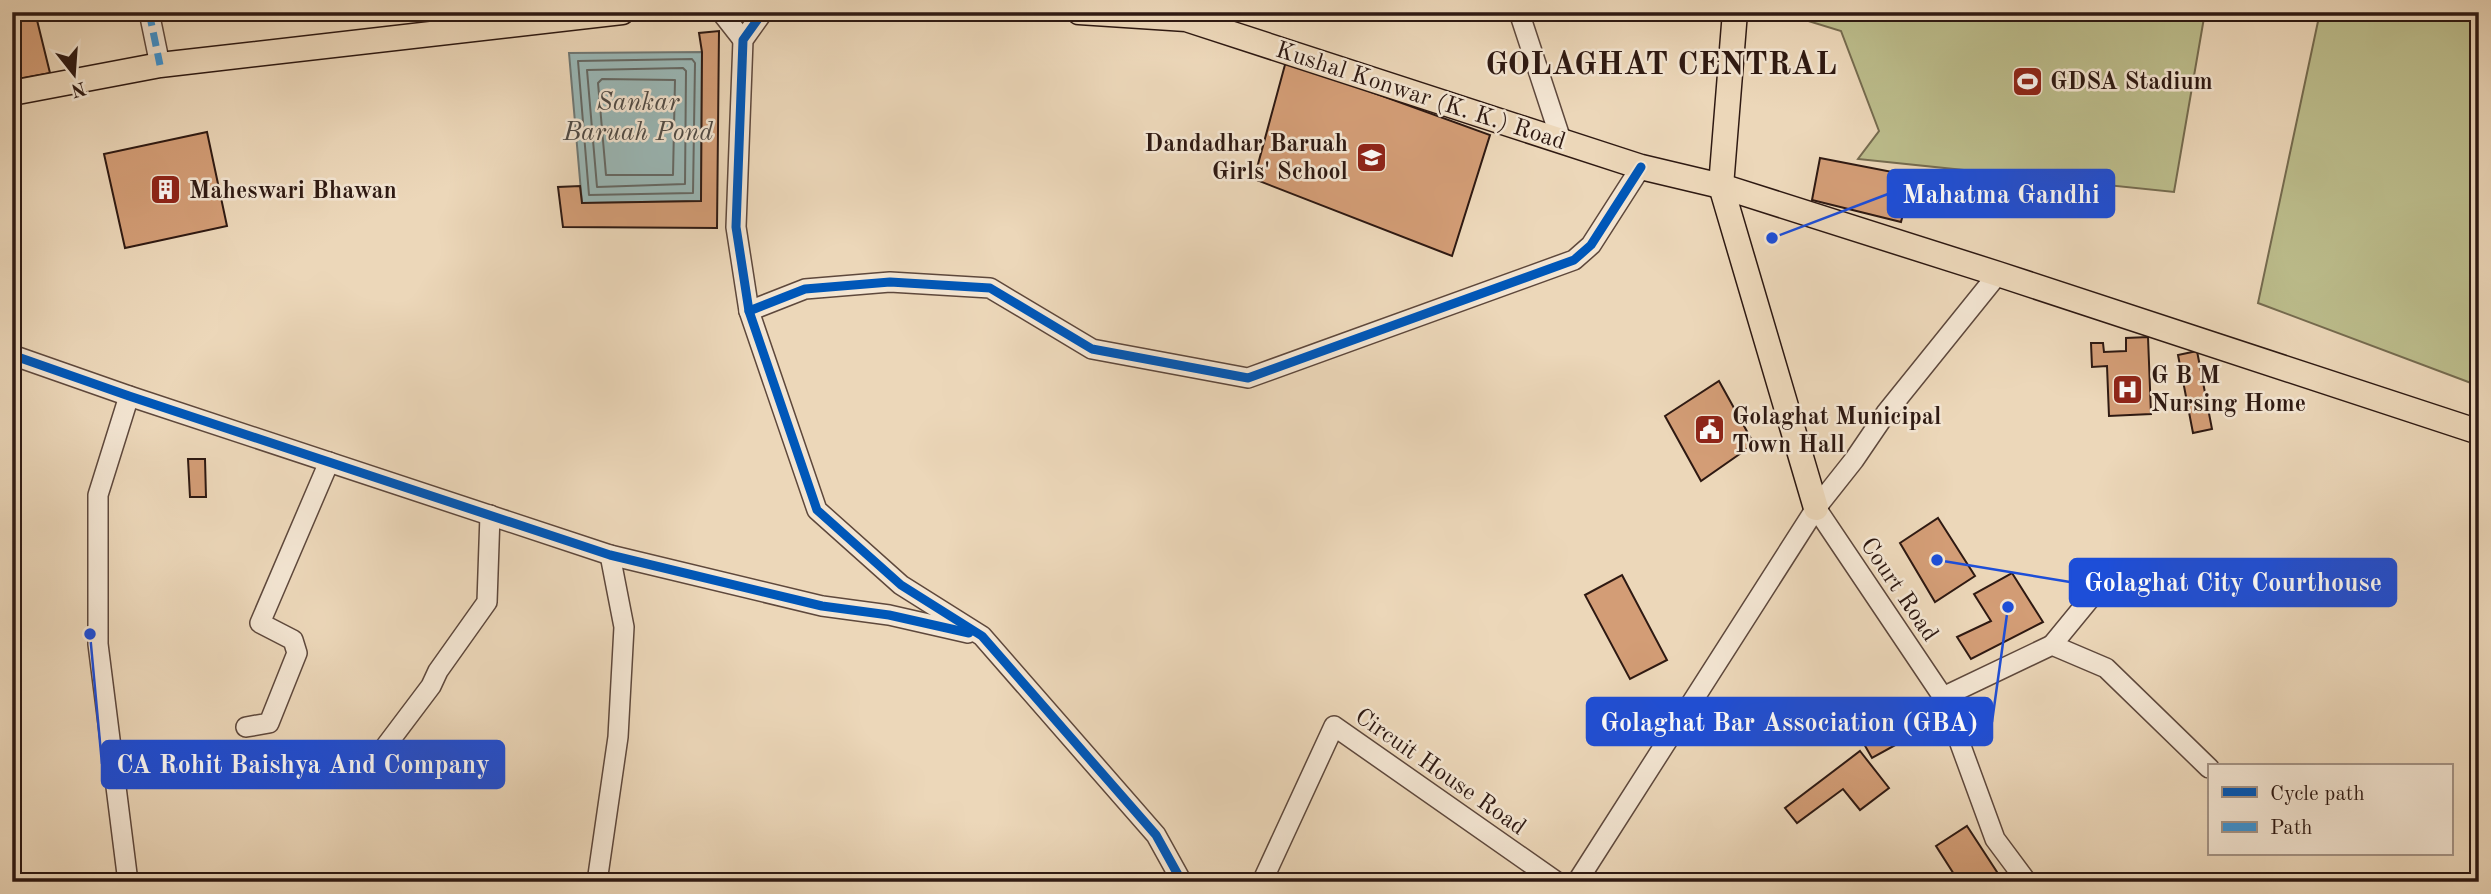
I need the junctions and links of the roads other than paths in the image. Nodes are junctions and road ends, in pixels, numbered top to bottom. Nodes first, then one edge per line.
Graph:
1 (149, 12) edge
2 (622, 12) edge
3 (721, 12) edge
4 (763, 12) edge
5 (1079, 12) edge
6 (1519, 12) edge
7 (1735, 12) edge
8 (1184, 16) edge
9 (743, 40) junction
10 (160, 65) junction
11 (12, 93) edge
12 (1561, 141) junction
13 (1641, 167) junction
14 (1721, 186) junction
15 (1998, 274) junction
16 (749, 311) junction
17 (12, 355) edge
18 (130, 396) junction
19 (2479, 432) edge
20 (329, 462) junction
21 (1816, 508) junction
22 (489, 515) junction
23 (610, 555) junction
24 (2108, 578) dead end
25 (982, 636) junction
26 (2052, 645) junction
27 (1943, 697) junction
28 (246, 727) dead end
29 (376, 759) dead end
30 (2208, 767) edge
31 (128, 882) edge
32 (597, 882) edge
33 (1182, 882) edge
34 (1262, 882) edge
35 (1558, 882) edge
36 (1577, 882) edge
37 (2027, 882) edge

1 - 10 street
2 - 10 main road
3 - 9 street
4 - 9 street
5 - 8 main road, Kushal Konwar (K. K.) Road
6 - 12 street
7 - 14 main road
8 - 12 main road, Kushal Konwar (K. K.) Road
9 - 16 street
10 - 11 main road
12 - 13 main road, Kushal Konwar (K. K.) Road
13 - 14 main road, Kushal Konwar (K. K.) Road
13 - 16 street
14 - 15 main road, Kushal Konwar (K. K.) Road
14 - 21 main road
15 - 19 main road, Kushal Konwar (K. K.) Road
15 - 21 street
16 - 25 street
17 - 18 street
18 - 20 street
18 - 31 street
20 - 22 street
20 - 28 street
21 - 27 street, Court Road
21 - 36 street
22 - 23 street
22 - 29 street
23 - 25 street
23 - 32 street
24 - 26 street
25 - 33 street
26 - 27 street
26 - 30 street
27 - 37 street, Court Road
34 - 35 street, Circuit House Road

